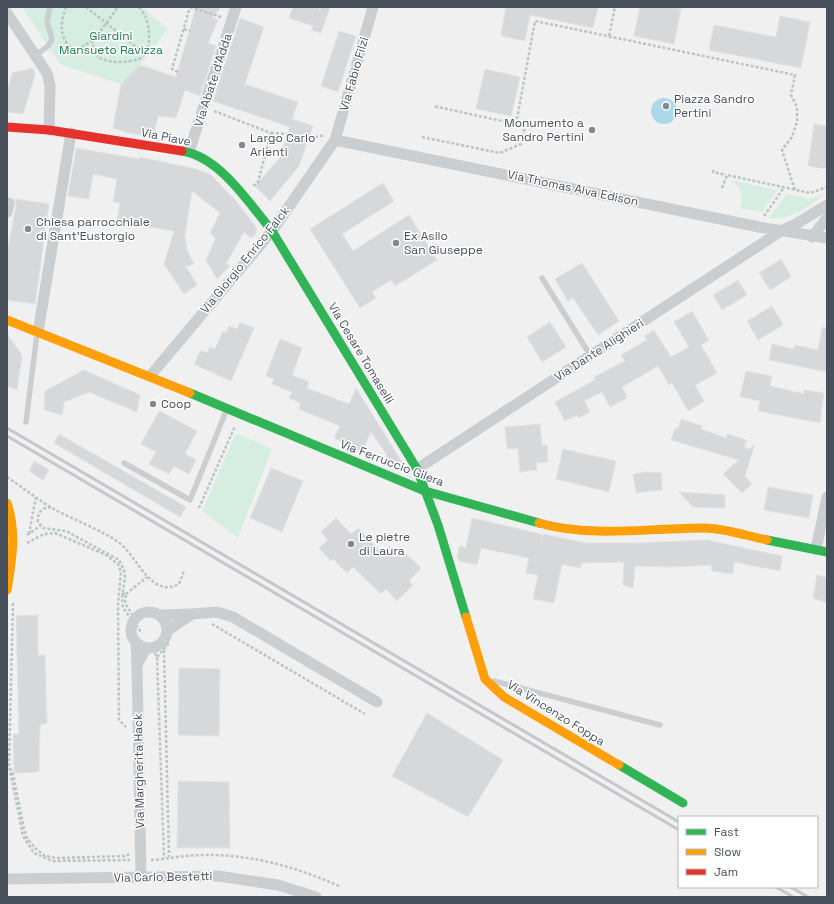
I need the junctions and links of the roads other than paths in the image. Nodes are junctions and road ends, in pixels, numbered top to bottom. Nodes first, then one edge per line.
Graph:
1 (50, 7) edge
2 (236, 7) edge
3 (373, 7) edge
4 (7, 13) edge
5 (36, 55) junction
6 (7, 127) edge
7 (49, 130) junction
8 (71, 133) junction
9 (335, 140) junction
10 (189, 152) junction
11 (827, 205) edge
12 (827, 218) edge
13 (272, 230) junction
14 (781, 231) junction
15 (812, 237) junction
16 (827, 238) edge
17 (827, 243) edge
18 (542, 278) dead end
19 (7, 320) edge
20 (38, 332) junction
21 (590, 356) junction
22 (150, 376) junction
23 (227, 409) junction
24 (26, 422) dead end
25 (124, 463) dead end
26 (417, 469) junction
27 (425, 491) junction
28 (827, 497) edge
29 (7, 504) edge
30 (822, 550) edge
31 (8, 577) edge
32 (7, 590) edge
33 (192, 614) junction
34 (159, 615) junction
35 (170, 635) junction
36 (141, 646) junction
37 (486, 679) junction
38 (377, 702) dead end
39 (660, 726) dead end
40 (684, 803) dead end
41 (141, 877) junction
42 (7, 880) edge
43 (316, 897) edge

1 - 5 lane
2 - 10 street, Via Abate d'Adda
3 - 9 street, Via Fabio Filzi
4 - 5 street
5 - 7 street
6 - 7 street, Via Piave
7 - 8 street, Via Piave
8 - 10 street, Via Piave
8 - 20 street
9 - 13 street, Via Giorgio Enrico Falck
9 - 14 street, Via Thomas Alva Edison
10 - 13 street, Via Piave
11 - 14 street, Via Dante Alighieri
12 - 15 street
13 - 22 street, Via Giorgio Enrico Falck
13 - 26 street, Via Cesare Tomaselli
14 - 15 street, Via Thomas Alva Edison
14 - 21 street, Via Dante Alighieri
15 - 16 street, Via Thomas Alva Edison
15 - 17 street, Via Thomas Alva Edison
18 - 21 lane
19 - 20 street, Via Ferruccio Gilera
20 - 22 street, Via Ferruccio Gilera
20 - 24 lane
21 - 26 street, Via Dante Alighieri
22 - 23 street, Via Ferruccio Gilera
23 - 25 lane
23 - 27 street, Via Ferruccio Gilera
26 - 27 street, Via Cesare Tomaselli
27 - 30 street, Via Ferruccio Gilera
27 - 37 street, Via Vincenzo Foppa
28 - 30 street
29 - 31 street
31 - 32 street
33 - 34 street, Via Margherita Hack
33 - 35 street, Via Margherita Hack
33 - 38 street, Via Margherita Hack
34 - 35 street
34 - 36 street, Via Margherita Hack
35 - 36 street, Via Margherita Hack
36 - 41 street, Via Margherita Hack
37 - 39 lane
37 - 40 street, Via Vincenzo Foppa
41 - 42 street, Via Carlo Bestetti
41 - 43 street, Via Carlo Bestetti

